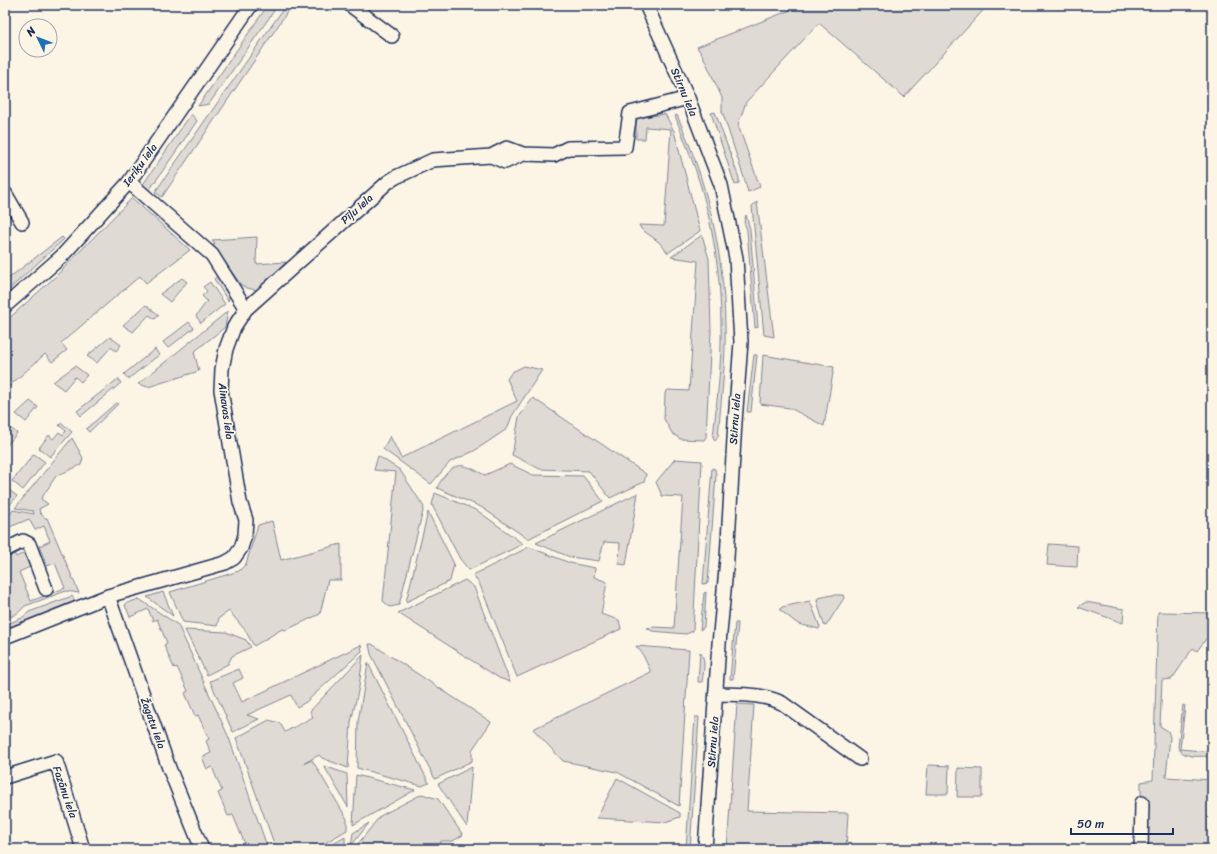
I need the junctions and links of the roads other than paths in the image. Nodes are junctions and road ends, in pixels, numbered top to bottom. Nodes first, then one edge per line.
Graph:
1 (251, 5) edge
2 (350, 5) edge
3 (646, 5) edge
4 (392, 36) dead end
5 (688, 98) junction
6 (129, 182) junction
7 (5, 193) edge
8 (22, 222) dead end
9 (5, 306) edge
10 (246, 309) junction
11 (5, 550) edge
12 (46, 589) dead end
13 (108, 596) junction
14 (5, 636) edge
15 (716, 694) junction
16 (860, 759) dead end
17 (5, 777) edge
18 (1142, 803) dead end
19 (84, 849) edge
20 (202, 849) edge
21 (705, 849) edge
22 (1141, 849) edge

1 - 6 street, Ieriķu iela
2 - 4 street
3 - 5 street, Stirnu iela
5 - 10 street, Pīļu iela
5 - 15 street, Stirnu iela
6 - 9 street, Ieriķu iela
6 - 10 street
7 - 8 street
10 - 13 street, Ainavas iela
11 - 12 street
13 - 14 street
13 - 20 street, Žagatu iela
15 - 16 street
15 - 21 street, Stirnu iela
17 - 19 street, Fazānu iela
18 - 22 street

